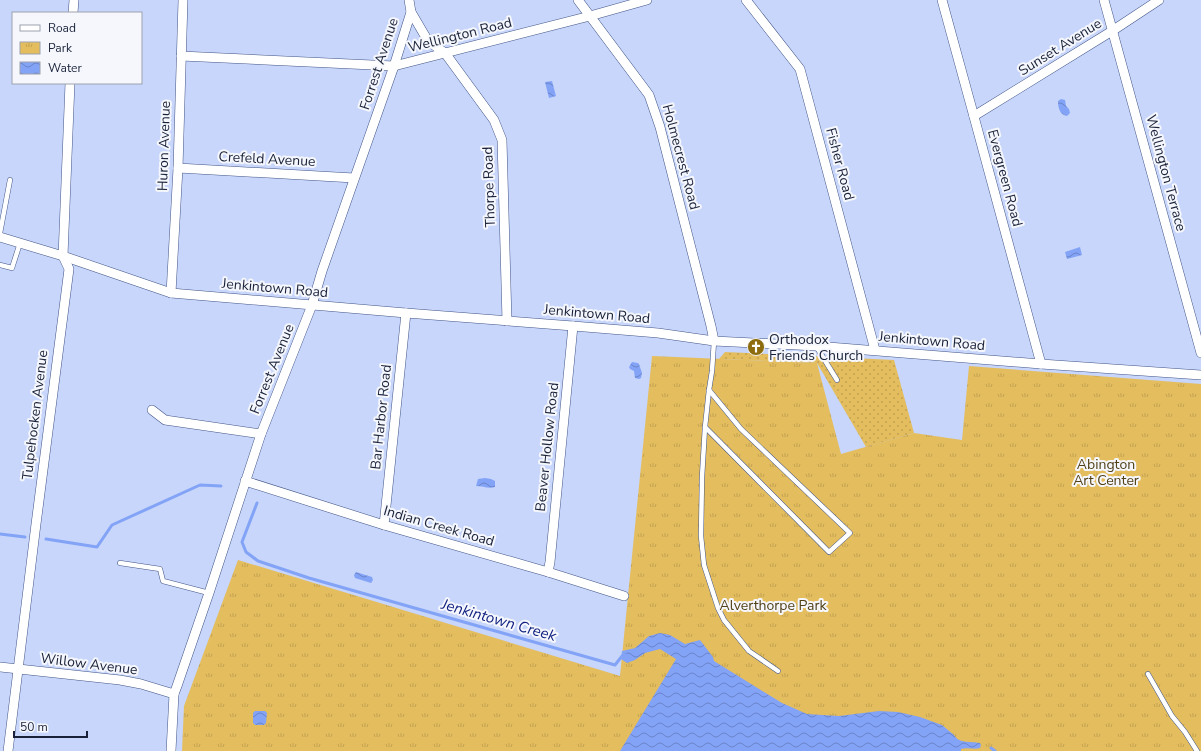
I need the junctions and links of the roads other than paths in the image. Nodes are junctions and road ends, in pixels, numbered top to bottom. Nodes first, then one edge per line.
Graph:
1 (74, 0) edge
2 (183, 0) edge
3 (409, 0) edge
4 (578, 0) edge
5 (647, 0) edge
6 (746, 0) edge
7 (942, 0) edge
8 (1104, 0) edge
9 (1159, 0) edge
10 (73, 12) edge
11 (411, 12) junction
12 (590, 16) junction
13 (1112, 31) junction
14 (445, 52) junction
15 (181, 56) junction
16 (394, 66) junction
17 (70, 84) edge
18 (974, 116) junction
19 (178, 168) junction
20 (354, 178) junction
21 (10, 180) dead end
22 (0, 233) edge
23 (0, 237) edge
24 (20, 243) junction
25 (63, 256) junction
26 (0, 265) edge
27 (171, 293) junction
28 (312, 305) junction
29 (406, 313) junction
30 (507, 321) junction
31 (573, 326) junction
32 (714, 341) junction
33 (816, 346) junction
34 (875, 350) junction
35 (1201, 353) edge
36 (1041, 364) junction
37 (1201, 375) edge
38 (837, 380) dead end
39 (709, 390) junction
40 (152, 410) dead end
41 (705, 427) junction
42 (261, 434) junction
43 (245, 481) junction
44 (384, 525) junction
45 (120, 563) dead end
46 (548, 572) junction
47 (209, 593) junction
48 (624, 596) dead end
49 (0, 667) edge
50 (19, 670) junction
51 (778, 671) dead end
52 (1148, 674) dead end
53 (174, 694) junction
54 (8, 751) edge
55 (171, 751) edge
56 (1197, 751) edge

1 - 10 street
2 - 15 street, Huron Avenue
3 - 11 street, Forrest Avenue
4 - 12 street, Holmecrest Road
5 - 12 street, Wellington Road
6 - 34 street, Fisher Road
7 - 18 street, Evergreen Road
8 - 13 street, Wellington Terrace
9 - 13 street, Sunset Avenue
11 - 14 street, Thorpe Road
11 - 16 street, Forrest Avenue
12 - 14 street, Wellington Road
12 - 32 street, Holmecrest Road
13 - 18 street, Sunset Avenue
13 - 35 street, Wellington Terrace
14 - 16 street, Wellington Road
14 - 30 street, Thorpe Road
15 - 16 street, Wellington Road
15 - 19 street, Huron Avenue
16 - 20 street, Forrest Avenue
17 - 25 street, Tulpehocken Avenue
18 - 36 street, Evergreen Road
19 - 20 street, Crefeld Avenue
19 - 27 street, Huron Avenue
20 - 28 street, Forrest Avenue
21 - 22 lane
23 - 24 street, Jenkintown Road
24 - 25 street, Jenkintown Road
24 - 26 lane
25 - 27 street, Jenkintown Road
25 - 50 street, Tulpehocken Avenue
27 - 28 street, Jenkintown Road
28 - 29 street, Jenkintown Road
28 - 42 street, Forrest Avenue
29 - 30 street, Jenkintown Road
29 - 44 street, Bar Harbor Road
30 - 31 street, Jenkintown Road
31 - 32 street, Jenkintown Road
31 - 46 street, Beaver Hollow Road
32 - 33 street, Jenkintown Road
32 - 39 lane
33 - 34 street, Jenkintown Road
33 - 38 lane
34 - 36 street, Jenkintown Road
36 - 37 street, Jenkintown Road
39 - 41 lane
39 - 41 lane
40 - 42 street
41 - 51 lane
42 - 43 street, Forrest Avenue
43 - 44 street, Indian Creek Road
43 - 47 street, Forrest Avenue
44 - 46 street, Indian Creek Road
45 - 47 lane
46 - 48 street, Indian Creek Road
47 - 53 street, Forrest Avenue
49 - 50 street, Willow Avenue
50 - 53 street, Willow Avenue
50 - 54 street, Tulpehocken Avenue
52 - 56 lane
53 - 55 street, Forrest Avenue

